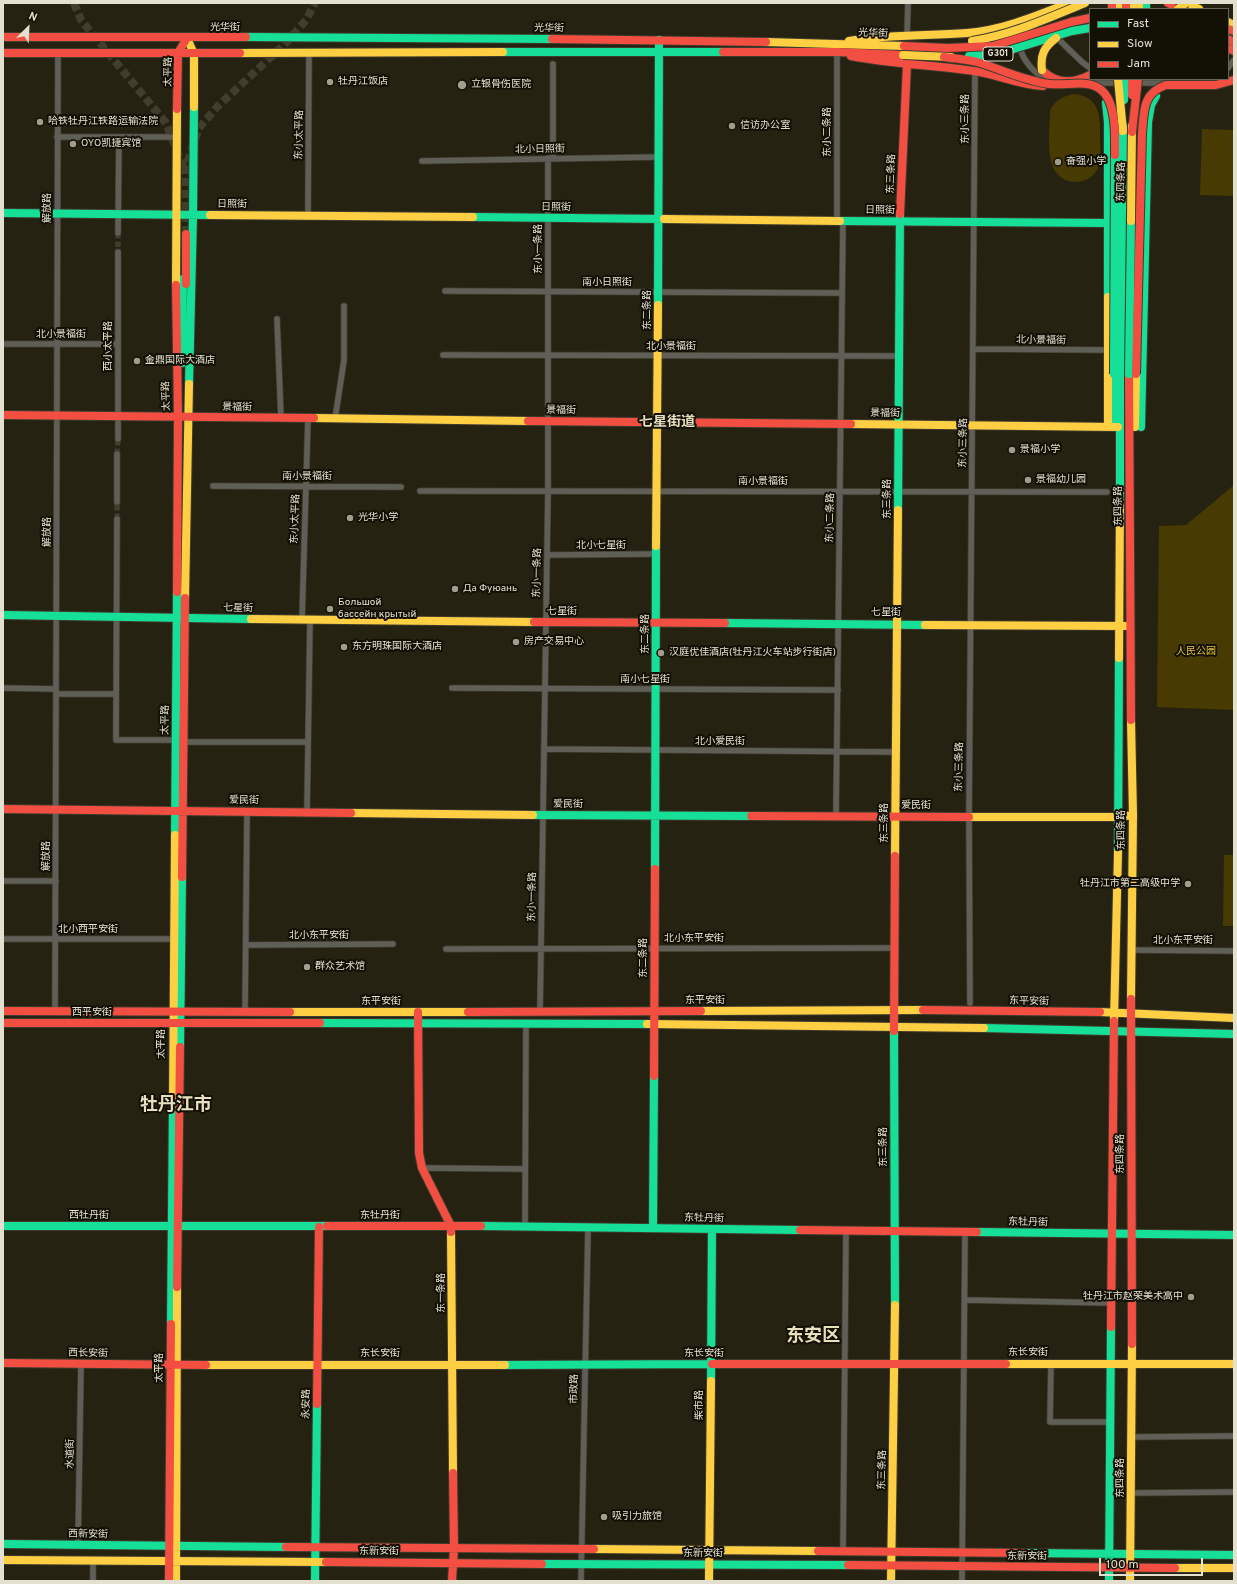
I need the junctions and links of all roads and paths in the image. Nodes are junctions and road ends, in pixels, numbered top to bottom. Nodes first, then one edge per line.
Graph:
1 (908, 3) edge
2 (1068, 3) edge
3 (1074, 3) edge
4 (1085, 3) edge
5 (1168, 3) edge
6 (1186, 3) edge
7 (1180, 8) edge
8 (1197, 8) edge
9 (1089, 10) edge
10 (1034, 17) junction
11 (1089, 18) edge
12 (1014, 24) junction
13 (1089, 28) edge
14 (907, 35) junction
15 (1059, 35) junction
16 (3, 37) edge
17 (187, 38) junction
18 (659, 40) junction
19 (837, 43) junction
20 (904, 46) junction
21 (837, 52) junction
22 (3, 53) edge
23 (58, 53) junction
24 (310, 53) junction
25 (659, 53) junction
26 (178, 54) junction
27 (194, 54) junction
28 (944, 57) junction
29 (553, 64) dead end
30 (907, 64) junction
31 (1089, 67) edge
32 (975, 71) junction
33 (1089, 76) edge
34 (1118, 80) edge
35 (1124, 80) edge
36 (1132, 80) edge
37 (1138, 80) edge
38 (1177, 80) edge
39 (1234, 80) edge
40 (1209, 81) edge
41 (1049, 83) junction
42 (1234, 85) edge
43 (1060, 86) junction
44 (1202, 89) junction
45 (1123, 131) junction
46 (1132, 132) junction
47 (57, 137) junction
48 (119, 137) junction
49 (178, 137) junction
50 (658, 157) junction
51 (551, 158) junction
52 (422, 161) dead end
53 (3, 213) edge
54 (57, 214) junction
55 (118, 214) junction
56 (176, 214) junction
57 (193, 215) junction
58 (308, 216) junction
59 (548, 218) junction
60 (658, 219) junction
61 (840, 221) junction
62 (900, 222) junction
63 (975, 222) junction
64 (1109, 223) junction
65 (118, 233) tunnel mouth
66 (118, 252) tunnel mouth
67 (445, 291) dead end
68 (548, 292) junction
69 (658, 292) junction
70 (842, 293) junction
71 (344, 306) dead end
72 (277, 319) dead end
73 (3, 344) edge
74 (57, 344) junction
75 (118, 344) junction
76 (974, 349) junction
77 (1108, 350) junction
78 (443, 355) dead end
79 (548, 355) junction
80 (657, 356) junction
81 (841, 356) junction
82 (899, 356) junction
83 (1117, 374) junction
84 (1132, 374) junction
85 (177, 404) junction
86 (188, 405) junction
87 (3, 415) edge
88 (57, 416) junction
89 (118, 416) junction
90 (178, 417) junction
91 (187, 417) junction
92 (281, 418) junction
93 (308, 418) junction
94 (335, 419) junction
95 (549, 421) junction
96 (657, 422) junction
97 (841, 424) junction
98 (898, 424) junction
99 (973, 425) junction
100 (1113, 427) junction
101 (1135, 427) junction
102 (118, 439) tunnel mouth
103 (117, 454) tunnel mouth
104 (213, 486) dead end
105 (306, 486) junction
106 (401, 487) dead end
107 (420, 491) dead end
108 (548, 491) junction
109 (656, 491) junction
110 (840, 492) junction
111 (898, 492) junction
112 (972, 492) junction
113 (1107, 492) dead end
114 (117, 502) tunnel mouth
115 (117, 519) tunnel mouth
116 (656, 554) junction
117 (547, 555) junction
118 (3, 615) edge
119 (56, 615) junction
120 (116, 617) junction
121 (181, 618) junction
122 (306, 620) junction
123 (656, 621) junction
124 (546, 622) junction
125 (838, 623) junction
126 (897, 623) junction
127 (971, 624) junction
128 (1120, 625) junction
129 (1130, 626) junction
130 (3, 688) edge
131 (452, 688) dead end
132 (545, 689) junction
133 (656, 689) junction
134 (838, 690) junction
135 (56, 691) junction
136 (116, 694) junction
137 (175, 740) junction
138 (184, 742) junction
139 (308, 742) junction
140 (544, 749) junction
141 (655, 750) junction
142 (837, 752) junction
143 (896, 752) junction
144 (3, 809) edge
145 (56, 809) junction
146 (179, 810) junction
147 (247, 811) junction
148 (308, 812) junction
149 (543, 815) junction
150 (1133, 815) junction
151 (655, 816) junction
152 (836, 816) junction
153 (895, 816) junction
154 (969, 816) junction
155 (1119, 817) junction
156 (3, 881) edge
157 (56, 881) junction
158 (3, 939) edge
159 (56, 939) junction
160 (173, 939) junction
161 (393, 944) dead end
162 (246, 945) junction
163 (541, 948) junction
164 (654, 948) junction
165 (894, 948) junction
166 (446, 949) dead end
167 (1131, 950) junction
168 (1234, 951) edge
169 (970, 1003) dead end
170 (3, 1011) edge
171 (55, 1011) junction
172 (654, 1011) junction
173 (894, 1011) junction
174 (176, 1012) junction
175 (245, 1012) junction
176 (418, 1012) junction
177 (540, 1012) junction
178 (1114, 1013) junction
179 (1131, 1013) junction
180 (1234, 1018) edge
181 (3, 1023) edge
182 (526, 1023) junction
183 (176, 1024) junction
184 (418, 1024) junction
185 (653, 1026) junction
186 (894, 1027) junction
187 (1114, 1031) junction
188 (1131, 1032) junction
189 (1234, 1034) edge
190 (422, 1168) junction
191 (525, 1169) junction
192 (3, 1226) edge
193 (451, 1226) junction
194 (174, 1227) junction
195 (319, 1227) junction
196 (524, 1227) junction
197 (588, 1228) junction
198 (652, 1228) junction
199 (712, 1229) junction
200 (846, 1230) junction
201 (895, 1230) junction
202 (965, 1231) junction
203 (1111, 1234) junction
204 (1131, 1234) junction
205 (1234, 1235) edge
206 (965, 1300) junction
207 (1111, 1303) junction
208 (3, 1362) edge
209 (964, 1363) junction
210 (1051, 1363) junction
211 (1111, 1363) junction
212 (1132, 1363) junction
213 (81, 1364) junction
214 (317, 1364) junction
215 (452, 1364) junction
216 (585, 1364) junction
217 (710, 1364) junction
218 (844, 1364) junction
219 (895, 1364) junction
220 (1234, 1364) edge
221 (173, 1365) junction
222 (1110, 1422) junction
223 (1234, 1436) edge
224 (1132, 1437) junction
225 (1234, 1492) edge
226 (1131, 1493) junction
227 (3, 1544) edge
228 (78, 1545) junction
229 (173, 1546) junction
230 (315, 1547) junction
231 (454, 1548) junction
232 (581, 1550) junction
233 (709, 1550) junction
234 (843, 1552) junction
235 (891, 1552) junction
236 (963, 1553) junction
237 (1109, 1554) junction
238 (1131, 1554) junction
239 (1234, 1555) edge
240 (3, 1560) edge
241 (93, 1560) junction
242 (172, 1561) junction
243 (315, 1562) junction
244 (453, 1563) junction
245 (581, 1564) junction
246 (709, 1564) junction
247 (891, 1566) junction
248 (963, 1566) junction
249 (1109, 1567) junction
250 (1130, 1567) junction
251 (1234, 1568) edge
252 (93, 1581) edge
253 (169, 1581) edge
254 (176, 1581) edge
255 (315, 1581) edge
256 (452, 1581) edge
257 (581, 1581) edge
258 (709, 1581) edge
259 (891, 1581) edge
260 (962, 1581) edge
261 (1109, 1581) edge
262 (1130, 1581) edge

1 - 14 street
2 - 10 main road
3 - 9 main road
4 - 20 main road, bridge
5 - 7 main road
6 - 8 main road
10 - 12 main road
10 - 31 street
11 - 20 main road, 光华街 / G301, bridge
12 - 14 main road
12 - 41 street
13 - 15 main road, 光华街 / G301, bridge
14 - 19 main road
15 - 28 main road, 光华街 / G301, bridge
15 - 33 main road, bridge
16 - 17 main road, 光华街
17 - 18 main road, 光华街
17 - 26 main road, 太平路
17 - 27 main road, 太平路
18 - 19 main road, 光华街
18 - 25 main road, 东二条路
19 - 20 main road, 光华街
19 - 21 street, 东小二条路
21 - 25 main road, 光华街
21 - 28 main road, 光华街 / G301, bridge
21 - 30 main road
21 - 61 street, 东小二条路
22 - 23 main road, 光华街
23 - 26 main road, 光华街
23 - 47 street, 解放路
24 - 25 main road, 光华街
24 - 27 main road, 光华街
24 - 58 street, 东小太平路
25 - 50 main road, 东二条路
26 - 27 main road, 光华街
26 - 49 main road, 太平路
27 - 57 main road, 太平路
28 - 83 main road, bridge
29 - 51 street, 东小一条路
30 - 32 main road
30 - 62 main road, 东三条路
32 - 43 main road
32 - 63 street, 东小三条路
34 - 45 main road, bridge
35 - 45 main road, bridge
36 - 46 main road, 东四条路, bridge
37 - 46 main road, bridge
38 - 40 main road, bridge
39 - 84 main road, bridge
40 - 41 street
40 - 44 street
41 - 43 street
42 - 44 main road
43 - 64 main road
44 - 101 main road
45 - 83 main road, bridge
46 - 84 main road, 东四条路, bridge
47 - 48 street
47 - 54 street, 解放路
48 - 49 street
48 - 55 street
49 - 56 main road, 太平路
50 - 51 street, 北小日照街
50 - 60 main road, 东二条路
51 - 52 street, 北小日照街
51 - 59 street, 东小一条路
53 - 54 main road, 日照街
54 - 55 main road, 日照街
54 - 74 street, 解放路
55 - 56 main road, 日照街
55 - 65 street
56 - 57 main road, 日照街
56 - 85 main road, 太平路
57 - 58 main road, 日照街
57 - 86 main road, 太平路
58 - 59 main road, 日照街
59 - 60 main road, 日照街
59 - 68 street, 东小一条路
60 - 61 main road, 日照街
60 - 69 main road, 东二条路
61 - 62 main road, 日照街
61 - 70 street, 东小二条路
62 - 63 main road, 日照街
62 - 82 main road, 东三条路
63 - 64 main road, 日照街
63 - 76 street, 东小三条路
64 - 77 main road
66 - 75 street, 西小太平路
67 - 68 street, 南小日照街
68 - 69 street, 南小日照街
68 - 79 street, 东小一条路
69 - 70 street, 南小日照街
69 - 80 main road, 东二条路
70 - 81 street, 东小二条路
71 - 94 street
72 - 92 street
73 - 74 street, 北小景福街
74 - 75 street, 北小景福街
74 - 88 street, 解放路
75 - 89 street, 西小太平路
76 - 77 street, 北小景福街
76 - 99 street, 东小三条路
77 - 100 main road
78 - 79 street, 北小景福街
79 - 80 street, 北小景福街
79 - 95 street, 东小一条路
80 - 81 street, 北小景福街
80 - 96 main road, 东二条路
81 - 82 street, 北小景福街
81 - 97 street, 东小二条路
82 - 98 main road, 东三条路
83 - 100 main road
84 - 101 main road
85 - 86 main road
85 - 90 main road, 太平路
86 - 91 main road, 太平路
87 - 88 main road, 景福街
88 - 89 main road, 景福街
88 - 119 street, 解放路
89 - 90 main road, 景福街
89 - 102 street, 西小太平路
90 - 91 main road, 景福街
90 - 121 main road, 太平路
91 - 92 main road, 景福街
91 - 121 main road, 太平路
92 - 93 main road, 景福街
93 - 94 main road, 景福街
93 - 105 street, 东小太平路
94 - 95 main road, 景福街
95 - 96 main road, 景福街
95 - 108 street, 东小一条路
96 - 97 main road, 景福街
96 - 109 main road, 东二条路
97 - 98 main road, 景福街
97 - 110 street, 东小二条路
98 - 99 main road, 景福街
98 - 111 main road, 东三条路
99 - 100 main road, 景福街
99 - 112 street, 东小三条路
100 - 101 main road, 景福街
100 - 128 main road
101 - 129 main road, 东四条路
103 - 114 street
104 - 105 street, 南小景福街
105 - 106 street, 南小景福街
105 - 122 street, 东小太平路
107 - 108 street, 南小景福街
108 - 109 street, 南小景福街
108 - 117 street, 东小一条路
109 - 110 street, 南小景福街
109 - 116 main road, 东二条路
110 - 111 street, 南小景福街
110 - 125 street, 东小二条路
111 - 112 street, 南小景福街
111 - 126 main road, 东三条路
112 - 113 street, 南小景福街
112 - 127 street, 东小三条路
115 - 120 street
116 - 117 street, 北小七星街
116 - 123 main road, 东二条路
117 - 124 street, 东小一条路
118 - 119 main road, 七星街
119 - 120 main road, 七星街
119 - 135 street, 解放路
120 - 121 main road, 七星街
120 - 136 street
121 - 122 main road, 七星街
121 - 137 main road, 太平路
121 - 138 main road, 太平路
122 - 124 main road, 七星街
122 - 139 street, 东小太平路
123 - 124 main road, 七星街
123 - 125 main road, 七星街
123 - 133 main road, 东二条路
124 - 132 street, 东小一条路
125 - 126 main road, 七星街
125 - 134 street, 东小二条路
126 - 127 main road, 七星街
126 - 143 main road, 东三条路
127 - 128 main road, 七星街
127 - 154 street, 东小三条路
128 - 129 main road, 七星街
128 - 155 main road
129 - 150 main road, 东四条路
130 - 135 street
131 - 132 street, 南小七星街
132 - 133 street, 南小七星街
132 - 140 street, 东小一条路
133 - 134 street, 南小七星街
133 - 141 main road, 东二条路
134 - 142 street, 东小二条路
135 - 136 street
135 - 145 street, 解放路
136 - 137 street
137 - 146 main road, 太平路
138 - 139 street
138 - 146 main road, 太平路
139 - 148 street, 东小太平路
140 - 141 street, 北小爱民街
140 - 149 street, 东小一条路
141 - 142 street, 北小爱民街
141 - 151 main road, 东二条路
142 - 143 street, 北小爱民街
142 - 152 street, 东小二条路
143 - 153 main road, 东三条路
144 - 145 main road, 爱民街
145 - 146 main road, 爱民街
145 - 157 street, 解放路
146 - 147 main road, 爱民街
146 - 160 main road, 太平路
146 - 174 main road, 太平路
147 - 148 main road, 爱民街
147 - 162 street
148 - 149 main road, 爱民街
149 - 151 main road, 爱民街
149 - 163 street, 东小一条路
150 - 155 main road, 爱民街
150 - 167 main road, 东四条路
151 - 152 main road, 爱民街
151 - 164 main road, 东二条路
152 - 153 main road, 爱民街
153 - 154 main road, 爱民街
153 - 165 main road, 东三条路
154 - 155 main road, 爱民街
154 - 169 street, 东小三条路
155 - 178 main road
156 - 157 street
157 - 159 street, 解放路
158 - 159 street, 北小西平安街
159 - 160 street, 北小西平安街
159 - 171 street, 解放路
160 - 174 main road, 太平路
161 - 162 street, 北小东平安街
162 - 175 street
163 - 164 street, 北小东平安街
163 - 166 street, 北小东平安街
163 - 177 street, 东小一条路
164 - 165 street, 北小东平安街
164 - 172 main road, 东二条路
165 - 173 main road, 东三条路
167 - 168 street, 北小东平安街
167 - 179 main road, 东四条路
170 - 171 main road, 西平安街
171 - 174 main road, 西平安街
172 - 173 main road, 东平安街
172 - 177 main road, 东平安街
172 - 185 main road, 东二条路
173 - 178 main road, 东平安街
173 - 186 main road, 东三条路
174 - 175 main road, 东平安街
174 - 183 main road, 太平路
175 - 176 main road, 东平安街
176 - 177 main road, 东平安街
176 - 184 main road, 东一条路
178 - 179 main road, 东平安街
178 - 187 main road
179 - 180 main road, 东平安街
179 - 188 main road, 东四条路
181 - 183 main road, 西平安街
182 - 184 main road
182 - 185 main road
182 - 191 street
183 - 184 main road
183 - 194 main road, 太平路
184 - 190 main road, 东一条路
185 - 186 main road
185 - 198 main road, 东二条路
186 - 187 main road
186 - 201 main road, 东三条路
187 - 188 main road
187 - 203 main road
188 - 189 main road
188 - 204 main road, 东四条路
190 - 191 street
190 - 193 main road, 东一条路
191 - 196 street
192 - 194 main road, 西牡丹街
193 - 195 main road, 东牡丹街
193 - 196 main road, 东牡丹街
193 - 215 main road, 东一条路
194 - 195 main road, 东牡丹街
194 - 221 main road, 太平路
195 - 214 main road, 永安路
196 - 197 main road, 东牡丹街
197 - 198 main road, 东牡丹街
197 - 216 street, 市政路
198 - 199 main road, 东牡丹街
199 - 200 main road, 东牡丹街
199 - 217 main road, 柴市路
200 - 201 main road, 东牡丹街
200 - 218 street
201 - 202 main road, 东牡丹街
201 - 219 main road, 东三条路
202 - 203 main road, 东牡丹街
202 - 206 street
203 - 204 main road, 东牡丹街
203 - 207 main road
204 - 205 main road, 东牡丹街
204 - 212 main road, 东四条路
206 - 207 street
206 - 209 street
207 - 211 main road
208 - 213 main road, 西长安街
209 - 210 main road, 东长安街
209 - 219 main road, 东长安街
209 - 236 street
210 - 211 main road, 东长安街
210 - 222 street
211 - 212 main road, 东长安街
211 - 222 main road
212 - 220 main road, 东长安街
212 - 224 main road, 东四条路
213 - 221 main road, 西长安街
213 - 228 street, 水道街
214 - 215 main road, 东长安街
214 - 221 main road, 东长安街
214 - 230 main road, 永安路
215 - 216 main road, 东长安街
215 - 231 main road, 东一条路
216 - 217 main road, 东长安街
216 - 232 street, 市政路
217 - 218 main road, 东长安街
217 - 233 main road, 柴市路
218 - 219 main road, 东长安街
218 - 234 street
219 - 235 main road, 东三条路
221 - 229 main road, 太平路
222 - 237 main road
223 - 224 street
224 - 226 main road, 东四条路
225 - 226 street
226 - 238 main road, 东四条路
227 - 228 main road, 西新安街
228 - 229 main road, 西新安街
229 - 230 main road, 东新安街
229 - 242 main road, 太平路
230 - 231 main road, 东新安街
230 - 243 main road, 永安路
231 - 232 main road, 东新安街
231 - 244 main road, 东一条路
232 - 233 main road, 东新安街
232 - 245 street, 市政路
233 - 234 main road, 东新安街
233 - 246 main road, 柴市路
234 - 235 main road, 东新安街
235 - 236 main road, 东新安街
235 - 247 main road, 东三条路
236 - 237 main road, 东新安街
236 - 248 street
237 - 238 main road, 东新安街
237 - 249 main road
238 - 239 main road, 东新安街
238 - 250 main road, 东四条路
240 - 241 main road
241 - 242 main road
241 - 252 street
242 - 243 main road, 东新安街
242 - 253 main road, 太平路
242 - 254 main road, 太平路
243 - 244 main road, 东新安街
243 - 255 main road, 永安路
244 - 245 main road, 东新安街
244 - 256 main road, 东一条路
245 - 246 main road, 东新安街
245 - 257 street, 市政路
246 - 247 main road, 东新安街
246 - 258 main road, 柴市路
247 - 248 main road, 东新安街
247 - 259 main road, 东三条路
248 - 249 main road, 东新安街
248 - 260 street
249 - 250 main road, 东新安街
249 - 261 main road
250 - 251 main road, 东新安街
250 - 262 main road, 东四条路

